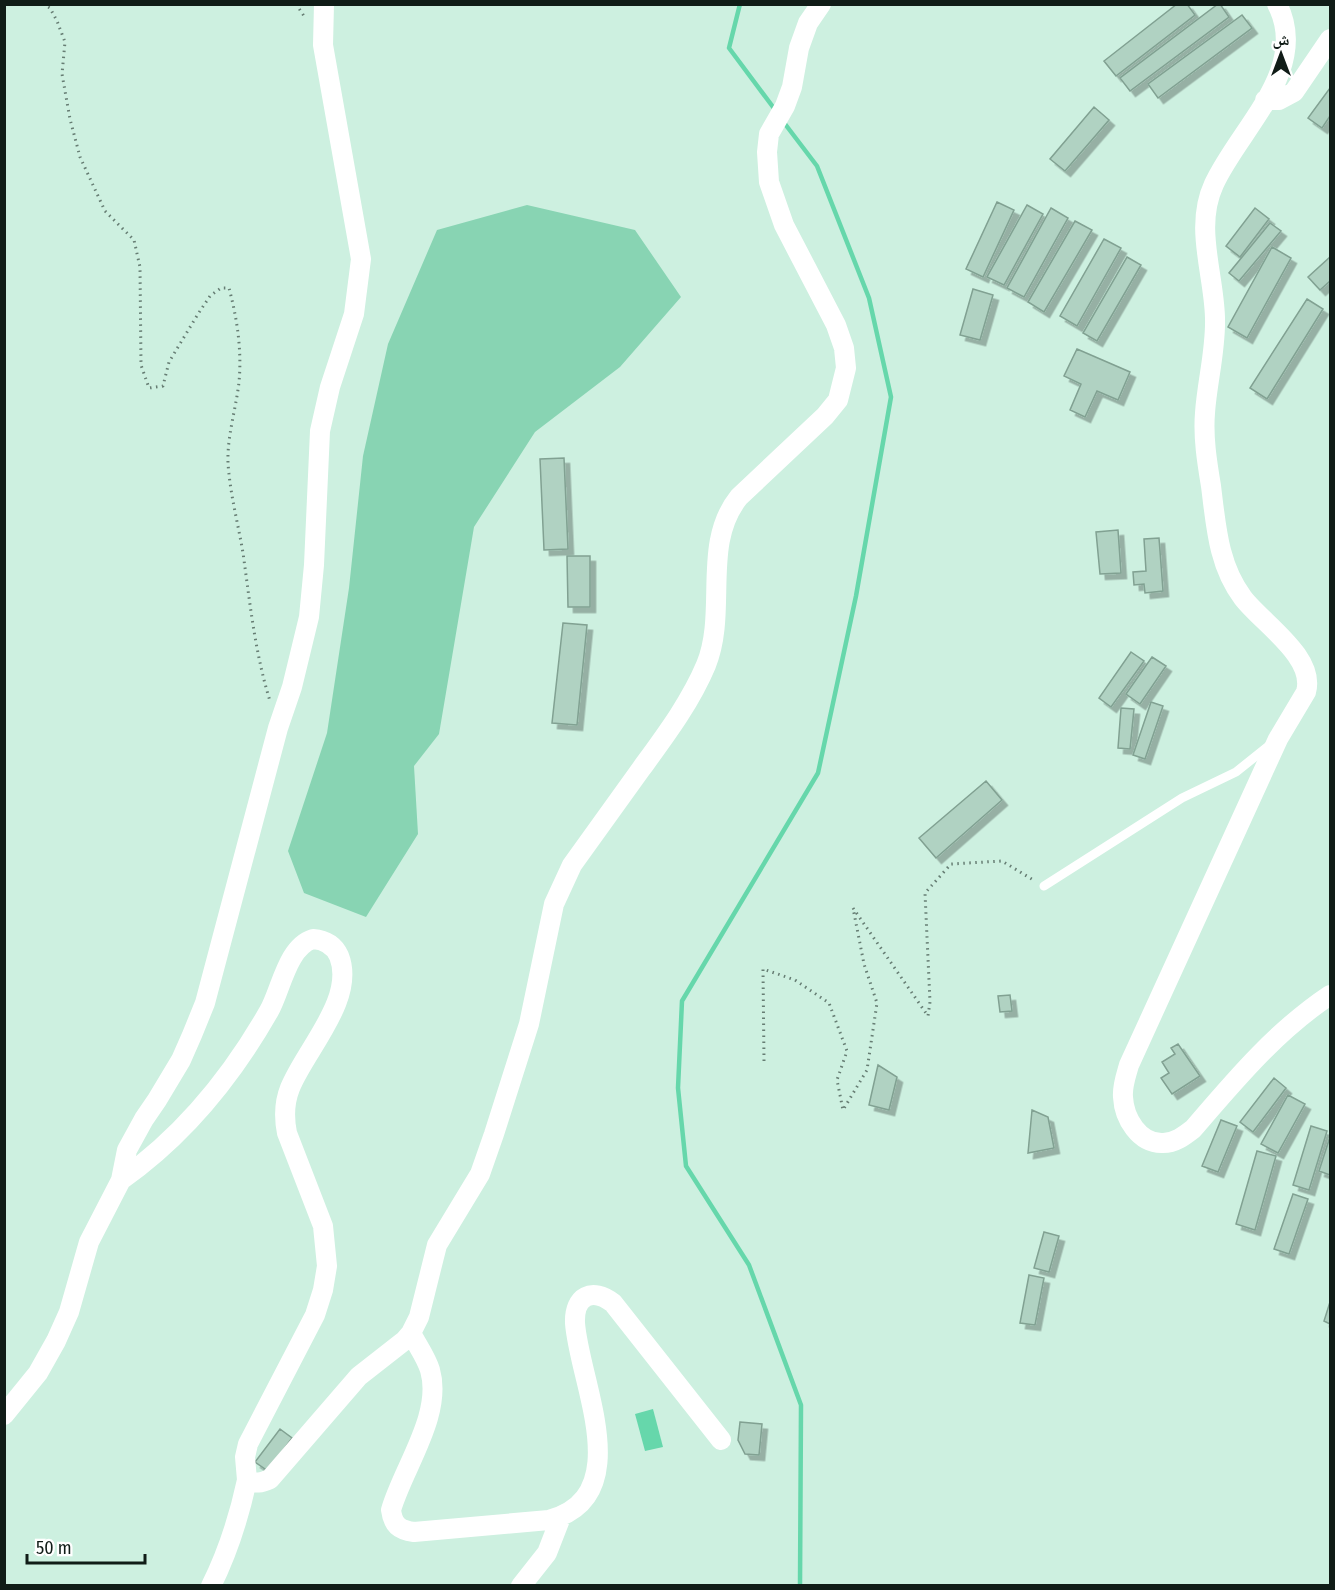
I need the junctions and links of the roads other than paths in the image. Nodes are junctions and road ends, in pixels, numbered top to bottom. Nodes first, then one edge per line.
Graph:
1 (324, 4) edge
2 (821, 4) edge
3 (1277, 4) edge
4 (1330, 39) edge
5 (1265, 100) junction
6 (1278, 739) junction
7 (1044, 886) road end
8 (1330, 995) edge
9 (121, 1180) junction
10 (411, 1333) junction
11 (4, 1415) edge
12 (721, 1440) dead end
13 (247, 1479) junction
14 (561, 1517) junction
15 (211, 1586) edge
16 (520, 1586) edge

1 - 9 street
2 - 10 street
3 - 5 street
4 - 5 street
5 - 6 street
6 - 7 lane
6 - 8 street
9 - 11 street
9 - 13 street
10 - 13 street
10 - 14 street
12 - 14 street
13 - 15 street
14 - 16 street

